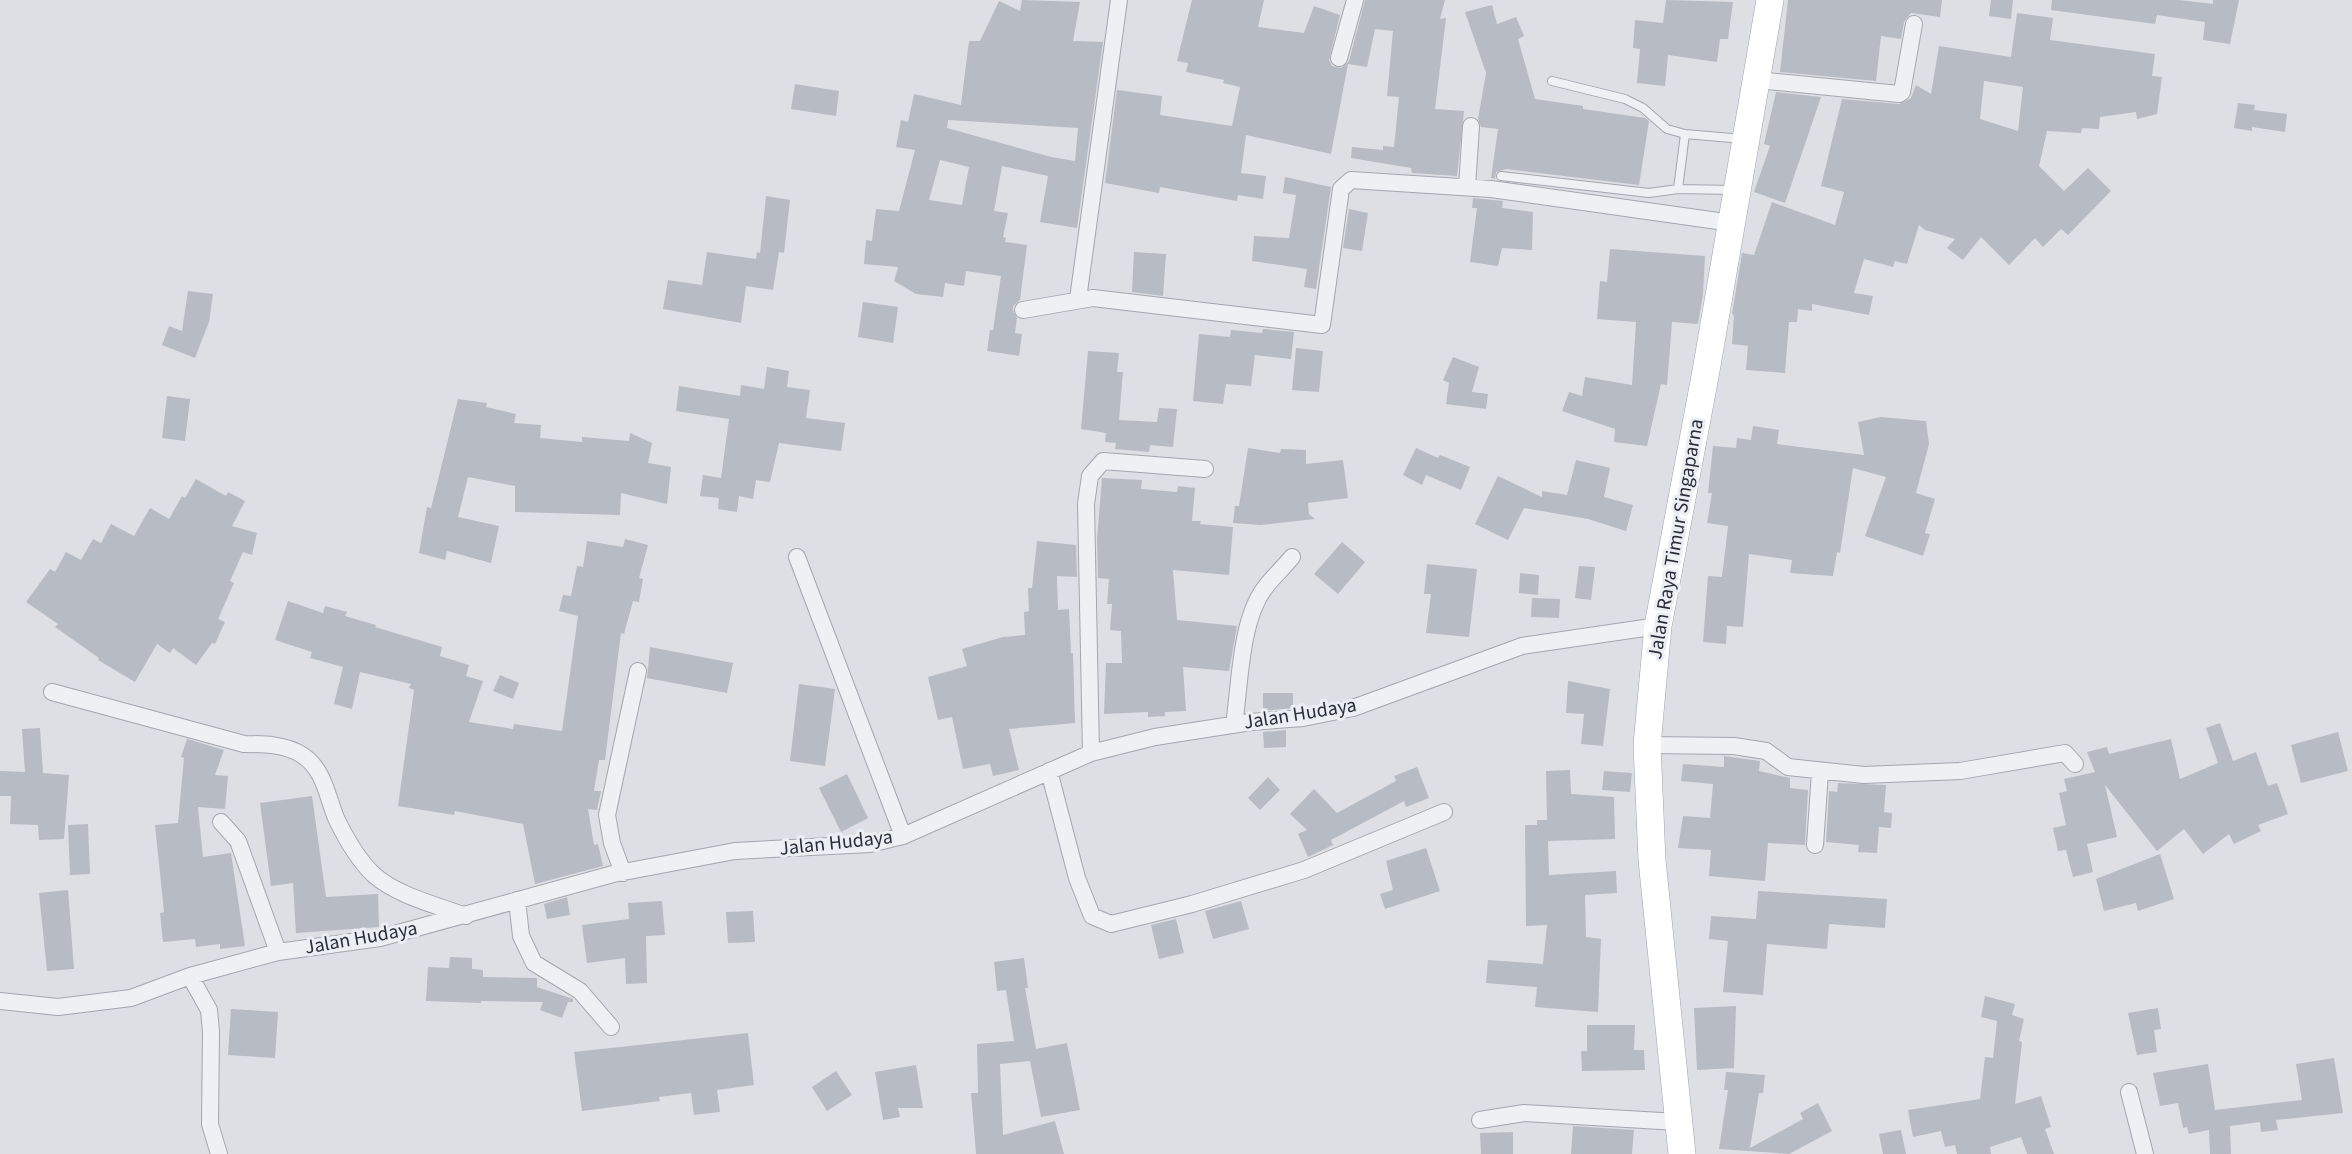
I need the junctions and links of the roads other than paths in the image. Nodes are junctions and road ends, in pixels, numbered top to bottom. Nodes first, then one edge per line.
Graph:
1 (1119, 0) edge
2 (1355, 0) edge
3 (1770, 0) edge
4 (1914, 24) dead end
5 (1340, 58) dead end
6 (1757, 80) junction
7 (1552, 81) dead end
8 (1472, 126) dead end
9 (1685, 134) junction
10 (1747, 140) junction
11 (1501, 176) dead end
12 (1467, 187) junction
13 (1678, 189) junction
14 (1737, 190) junction
15 (1732, 223) junction
16 (1078, 299) junction
17 (1023, 310) dead end
18 (1205, 469) dead end
19 (797, 557) dead end
20 (1292, 557) dead end
21 (1657, 637) junction
22 (638, 671) dead end
23 (51, 692) dead end
24 (1234, 725) junction
25 (1647, 745) junction
26 (1091, 753) junction
27 (2075, 764) dead end
28 (1049, 771) junction
29 (1820, 772) junction
30 (1444, 813) dead end
31 (221, 822) dead end
32 (903, 836) junction
33 (1815, 845) dead end
34 (623, 873) junction
35 (517, 900) junction
36 (466, 916) junction
37 (278, 952) junction
38 (190, 976) junction
39 (0, 1001) edge
40 (611, 1027) dead end
41 (2129, 1092) dead end
42 (1480, 1120) dead end
43 (1678, 1122) junction
44 (219, 1154) edge
45 (1682, 1154) edge
46 (2145, 1154) edge

1 - 16 street
2 - 5 street
3 - 6 main road, Jalan Raya Timur Singaparna
4 - 6 street
6 - 10 main road, Jalan Raya Timur Singaparna
7 - 9 lane
8 - 12 street
9 - 10 lane
9 - 13 lane
10 - 14 main road, Jalan Raya Timur Singaparna
11 - 13 lane
12 - 15 street
12 - 16 street
13 - 14 lane
14 - 15 main road, Jalan Raya Timur Singaparna
15 - 21 main road, Jalan Raya Timur Singaparna
16 - 17 street
18 - 26 street
19 - 32 street
20 - 24 street
21 - 24 street, Jalan Hudaya
21 - 25 main road, Jalan Raya Timur Singaparna
22 - 34 street
23 - 36 street
24 - 26 street, Jalan Hudaya
25 - 29 street
25 - 43 main road, Jalan Raya Timur Singaparna
26 - 28 street, Jalan Hudaya
27 - 29 street
28 - 30 street
28 - 32 street, Jalan Hudaya
29 - 33 street
31 - 37 street
32 - 34 street, Jalan Hudaya
34 - 35 street, Jalan Hudaya
35 - 36 street, Jalan Hudaya
35 - 40 street
36 - 37 street, Jalan Hudaya
37 - 38 street, Jalan Hudaya
38 - 39 street, Jalan Hudaya
38 - 44 street
41 - 46 street
42 - 43 street
43 - 45 main road, Jalan Raya Timur Singaparna

